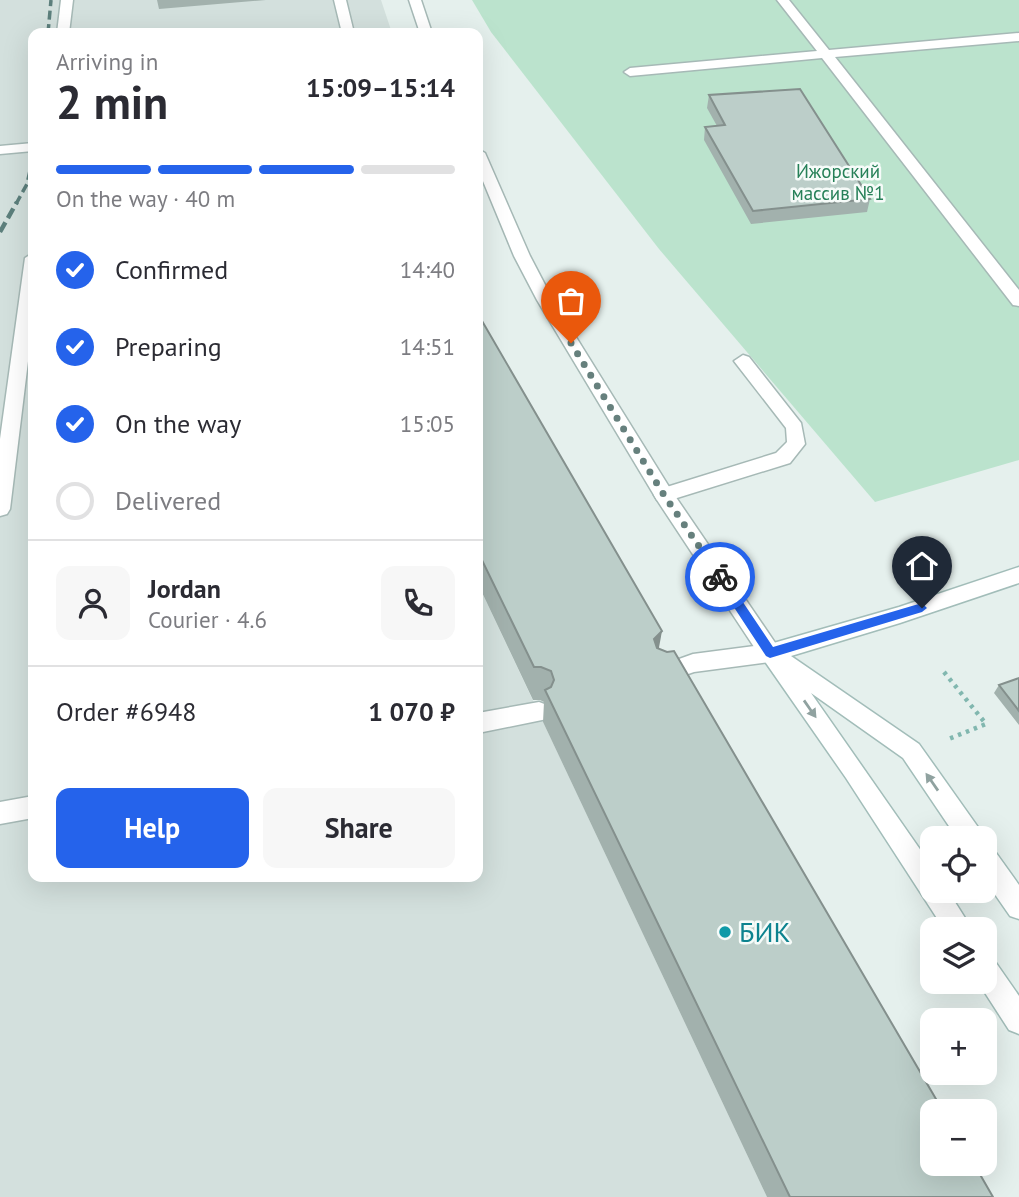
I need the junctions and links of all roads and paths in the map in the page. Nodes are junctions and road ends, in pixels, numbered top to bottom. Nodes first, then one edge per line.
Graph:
1 (68, 0) edge
2 (340, 0) edge
3 (415, 0) edge
4 (783, 0) edge
5 (64, 28) edge
6 (347, 28) edge
7 (424, 28) edge
8 (1019, 37) edge
9 (826, 52) junction
10 (631, 72) dead end
11 (28, 147) edge
12 (0, 150) edge
13 (483, 165) edge
14 (28, 296) edge
15 (1019, 301) edge
16 (743, 361) dead end
17 (664, 495) junction
18 (0, 509) edge
19 (1019, 575) edge
20 (770, 653) junction
21 (944, 672) dead end
22 (662, 674) edge
23 (538, 712) edge
24 (483, 722) edge
25 (945, 741) dead end
26 (28, 808) edge
27 (0, 813) edge
28 (963, 826) edge
29 (920, 870) edge
30 (997, 875) edge
31 (1019, 907) edge
32 (997, 987) edge
33 (1019, 1020) edge

1 - 5 street
2 - 6 street
3 - 7 street
4 - 9 street
8 - 9 street
9 - 10 street
9 - 15 street
11 - 12 street
13 - 17 street
14 - 18 street
16 - 17 street
17 - 20 street
19 - 20 street
20 - 22 street
28 -> 20 street
20 -> 29 street
21 - 25 path
23 - 24 street
26 - 27 street
30 - 31 street
32 - 33 street

